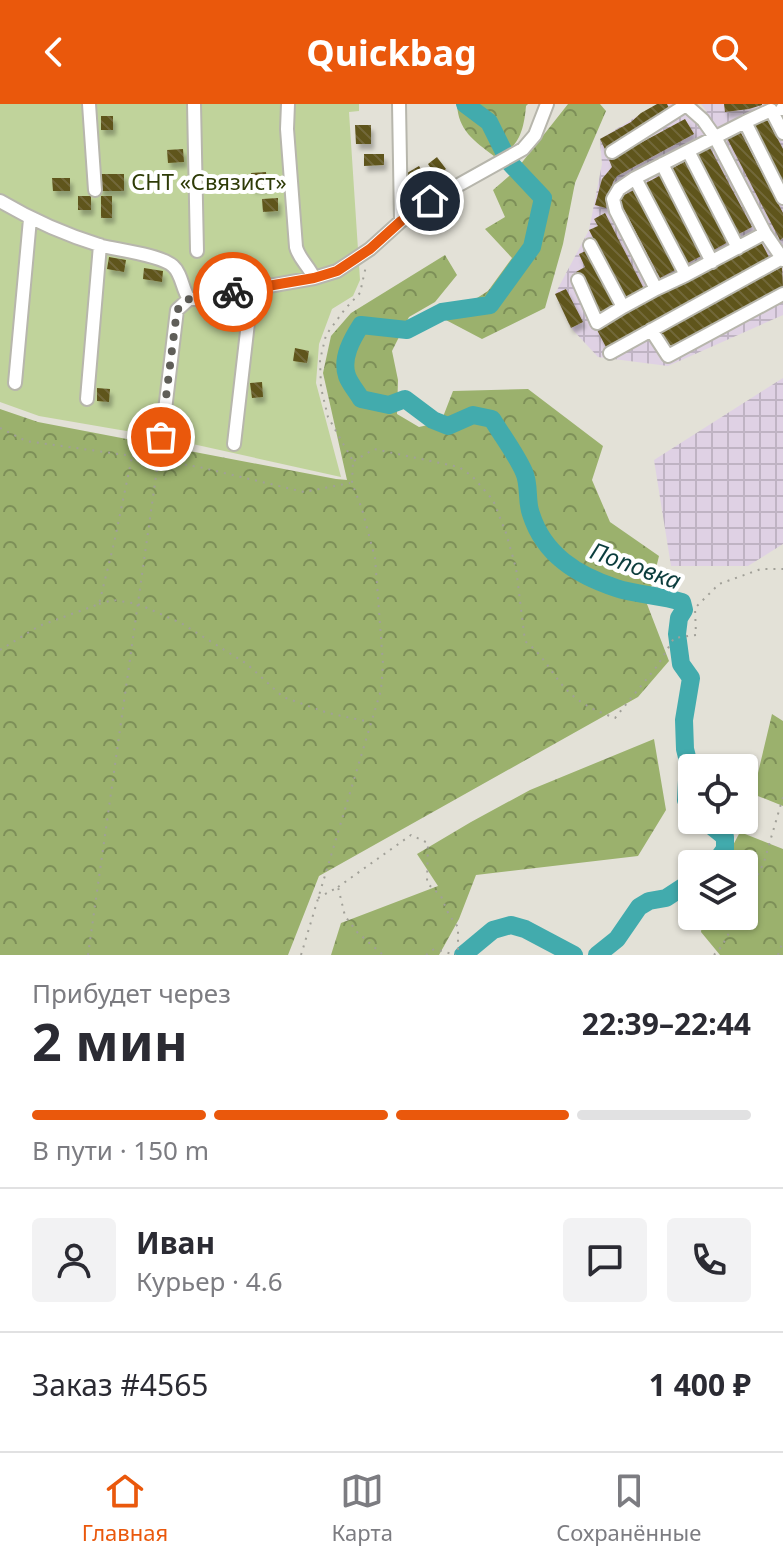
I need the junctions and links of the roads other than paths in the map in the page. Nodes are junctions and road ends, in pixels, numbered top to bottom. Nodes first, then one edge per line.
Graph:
1 (89, 104) edge
2 (194, 104) edge
3 (288, 104) edge
4 (399, 104) edge
5 (547, 104) edge
6 (686, 104) edge
7 (745, 122) junction
8 (783, 133) edge
9 (715, 137) junction
10 (688, 151) junction
11 (612, 152) dead end
12 (662, 164) junction
13 (635, 178) junction
14 (95, 190) dead end
15 (783, 198) edge
16 (0, 201) edge
17 (30, 219) junction
18 (401, 221) junction
19 (765, 233) junction
20 (100, 245) junction
21 (590, 245) dead end
22 (738, 248) junction
23 (197, 251) dead end
24 (783, 258) edge
25 (712, 262) junction
26 (686, 275) junction
27 (314, 278) junction
28 (578, 280) dead end
29 (252, 288) junction
30 (656, 289) junction
31 (783, 294) edge
32 (189, 299) junction
33 (623, 307) junction
34 (651, 330) junction
35 (610, 353) dead end
36 (15, 383) dead end
37 (87, 399) dead end
38 (234, 444) dead end
39 (159, 460) road end

1 - 14 street
2 - 23 street
3 - 27 street
4 - 18 street
5 - 18 street
6 - 9 street
6 - 11 street
7 - 8 street
7 - 9 street
7 - 15 street
9 - 10 street
9 - 19 street
10 - 12 street
10 - 22 street
12 - 13 street
12 - 25 street
13 - 26 street
13 - 30 street
16 - 17 street
17 - 20 street
17 - 36 street
18 - 27 street
19 - 22 street
19 - 24 street
20 - 32 street
20 - 37 street
21 - 33 street
22 - 25 street
24 - 34 street
25 - 26 street
26 - 30 street
27 - 29 street
28 - 33 street
29 - 32 street
29 - 38 street
30 - 33 street
31 - 34 street
32 - 39 street
34 - 35 street

